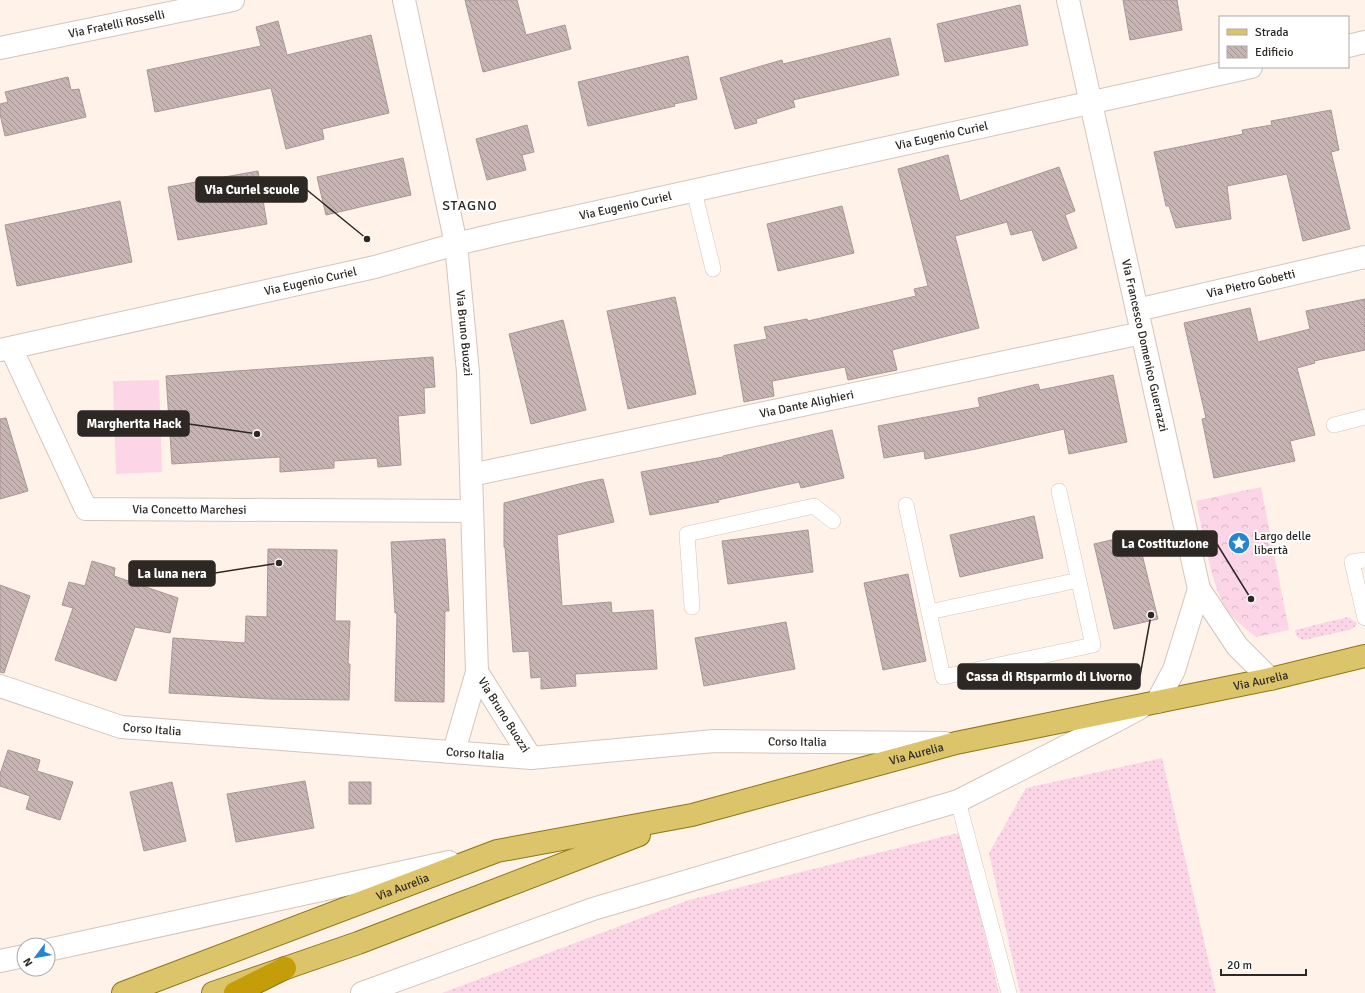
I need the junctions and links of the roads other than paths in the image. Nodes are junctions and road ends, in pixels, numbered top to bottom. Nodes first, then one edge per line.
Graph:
1 (233, 0) edge
2 (404, 0) edge
3 (1068, 0) edge
4 (1365, 42) edge
5 (1349, 46) edge
6 (0, 48) edge
7 (1246, 68) edge
8 (1090, 102) junction
9 (694, 191) junction
10 (456, 244) junction
11 (1365, 257) edge
12 (713, 269) dead end
13 (1137, 310) junction
14 (1142, 333) junction
15 (6, 349) edge
16 (1365, 417) edge
17 (1334, 425) dead end
18 (471, 475) junction
19 (1059, 491) dead end
20 (906, 505) dead end
21 (472, 511) junction
22 (833, 521) dead end
23 (1365, 560) edge
24 (1078, 580) junction
25 (1199, 589) junction
26 (692, 607) dead end
27 (929, 612) junction
28 (1365, 618) edge
29 (1365, 656) edge
30 (477, 672) junction
31 (1270, 679) junction
32 (0, 686) edge
33 (1150, 704) junction
34 (956, 743) junction
35 (454, 752) junction
36 (531, 758) junction
37 (958, 801) junction
38 (692, 815) junction
39 (497, 851) junction
40 (56, 948) edge
41 (16, 958) edge
42 (0, 961) edge
43 (285, 968) junction
44 (122, 993) edge
45 (213, 993) edge
46 (235, 993) edge
47 (362, 993) edge
48 (1009, 993) edge

1 - 6 street, Via Fratelli Rosselli
2 - 10 street, Via Bruno Buozzi
3 - 8 street, Via Francesco Domenico Guerrazzi
4 - 5 street
7 - 8 street, Via Eugenio Curiel
8 - 9 street, Via Eugenio Curiel
8 - 13 street, Via Francesco Domenico Guerrazzi
9 - 10 street, Via Eugenio Curiel
9 - 12 lane
10 - 15 street, Via Eugenio Curiel
10 - 18 street, Via Bruno Buozzi
11 - 13 street, Via Pietro Gobetti
13 - 14 street, Via Francesco Domenico Guerrazzi
14 - 18 street, Via Dante Alighieri
14 - 25 street, Via Francesco Domenico Guerrazzi
15 - 21 street, Via Concetto Marchesi
16 - 17 lane
18 - 21 street, Via Bruno Buozzi
19 - 24 lane
20 - 27 lane
21 - 30 street, Via Bruno Buozzi
22 - 26 lane
23 - 28 lane
24 - 27 lane
24 - 27 lane
25 - 31 street, Via Francesco Domenico Guerrazzi
25 - 33 street, Via Francesco Domenico Guerrazzi
29 - 31 main road, Via Aurelia
30 - 35 street, Via Bruno Buozzi
30 - 36 street, Via Bruno Buozzi
31 - 33 main road, Via Aurelia
32 - 35 street, Corso Italia
33 - 34 main road, Via Aurelia
33 - 37 street
34 - 36 street, Corso Italia
34 - 38 main road, Via Aurelia
35 - 36 street, Corso Italia
37 - 47 street
37 - 48 lane
38 - 39 main road, Via Aurelia
38 - 43 main road, Via Aurelia
39 - 40 street
39 - 44 main road, Via Aurelia
41 - 42 street
43 - 45 main road, Via Aurelia
43 - 46 highway

